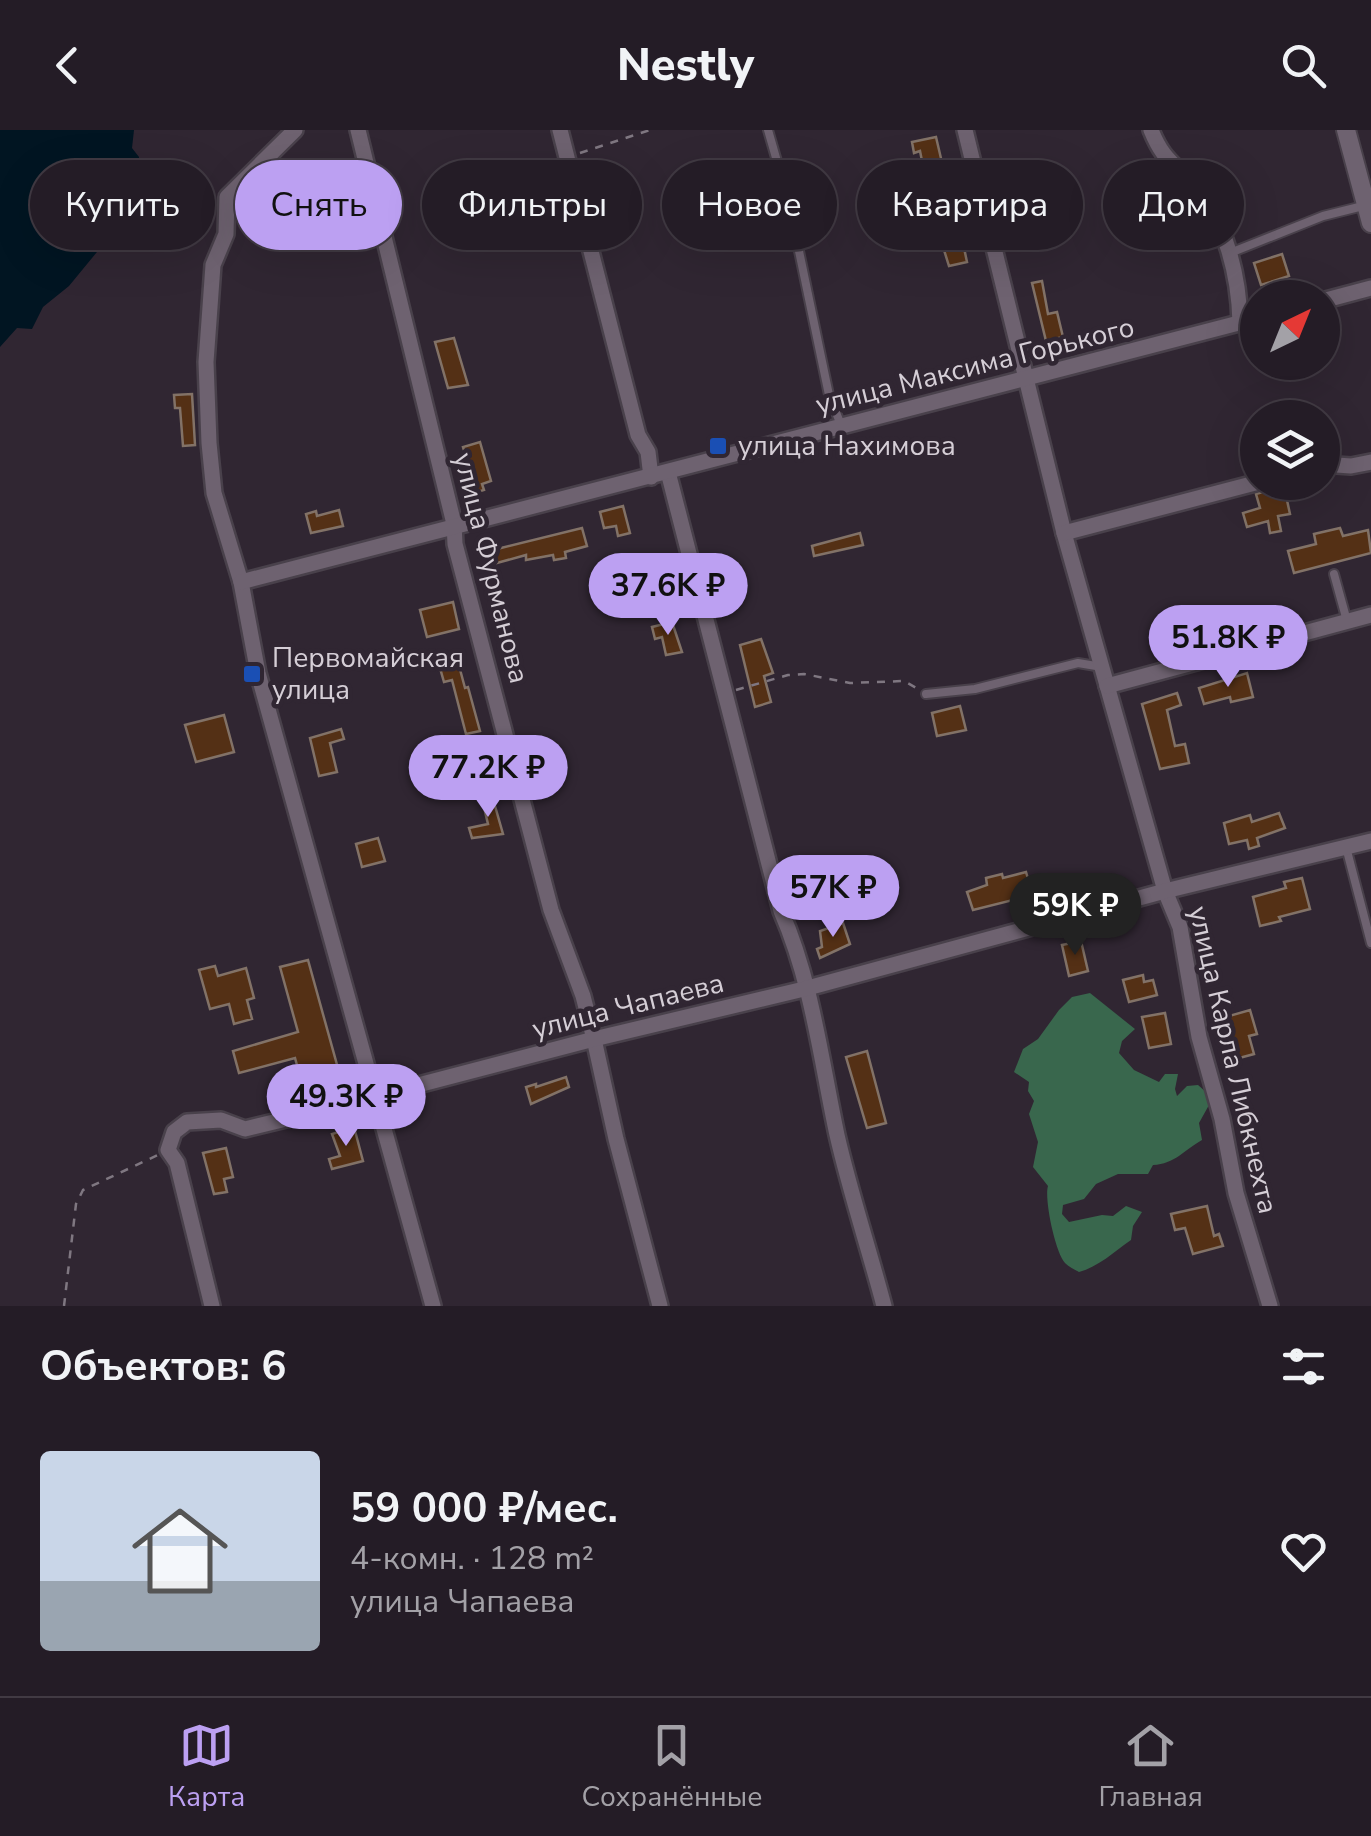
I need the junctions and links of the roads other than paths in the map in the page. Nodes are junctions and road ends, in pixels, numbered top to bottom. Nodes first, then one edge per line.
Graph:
1 (294, 130) edge
2 (358, 130) edge
3 (560, 130) edge
4 (768, 130) edge
5 (964, 130) edge
6 (1151, 130) edge
7 (1346, 130) edge
8 (1369, 214) edge
9 (1230, 252) junction
10 (1240, 288) edge
11 (1371, 288) edge
12 (1340, 296) edge
13 (1240, 323) edge
14 (1026, 380) junction
15 (841, 426) junction
16 (1371, 462) edge
17 (1340, 465) edge
18 (668, 472) junction
19 (651, 477) junction
20 (1240, 487) edge
21 (454, 524) junction
22 (1064, 533) junction
23 (1334, 574) dead end
24 (241, 582) junction
25 (1371, 615) edge
26 (1347, 620) junction
27 (1102, 667) junction
28 (1108, 686) junction
29 (926, 694) road end
30 (1371, 840) edge
31 (1346, 847) junction
32 (1165, 890) junction
33 (1371, 943) edge
34 (804, 989) junction
35 (594, 1039) junction
36 (374, 1095) junction
37 (212, 1306) edge
38 (433, 1306) edge
39 (660, 1306) edge
40 (884, 1306) edge
41 (1270, 1306) edge

1 - 24 street
2 - 21 street, улица Фурманова
3 - 19 street
4 - 15 lane
5 - 14 street, улица Карла Либкнехта
6 - 9 street
7 - 8 street
8 - 9 lane
9 - 10 street
11 - 12 street
13 - 14 street, улица Максима Горького
14 - 15 street, улица Максима Горького
14 - 22 street, улица Карла Либкнехта
15 - 18 street, улица Максима Горького
16 - 17 street
18 - 19 street, улица Максима Горького
18 - 34 street
19 - 21 street, улица Максима Горького
20 - 22 street
21 - 24 street, улица Максима Горького
21 - 35 street, улица Фурманова
22 - 27 street, улица Карла Либкнехта
23 - 26 lane
24 - 36 street
25 - 26 street
26 - 28 street
27 - 28 street, улица Карла Либкнехта
27 - 29 lane
28 - 32 street, улица Карла Либкнехта
30 - 31 street, улица Чапаева
31 - 32 street, улица Чапаева
31 - 33 lane
32 - 34 street, улица Чапаева
32 - 41 street, улица Карла Либкнехта
34 - 35 street, улица Чапаева
34 - 40 street
35 - 36 street, улица Чапаева
35 - 39 street, улица Фурманова
36 - 37 street, улица Чапаева
36 - 38 street

